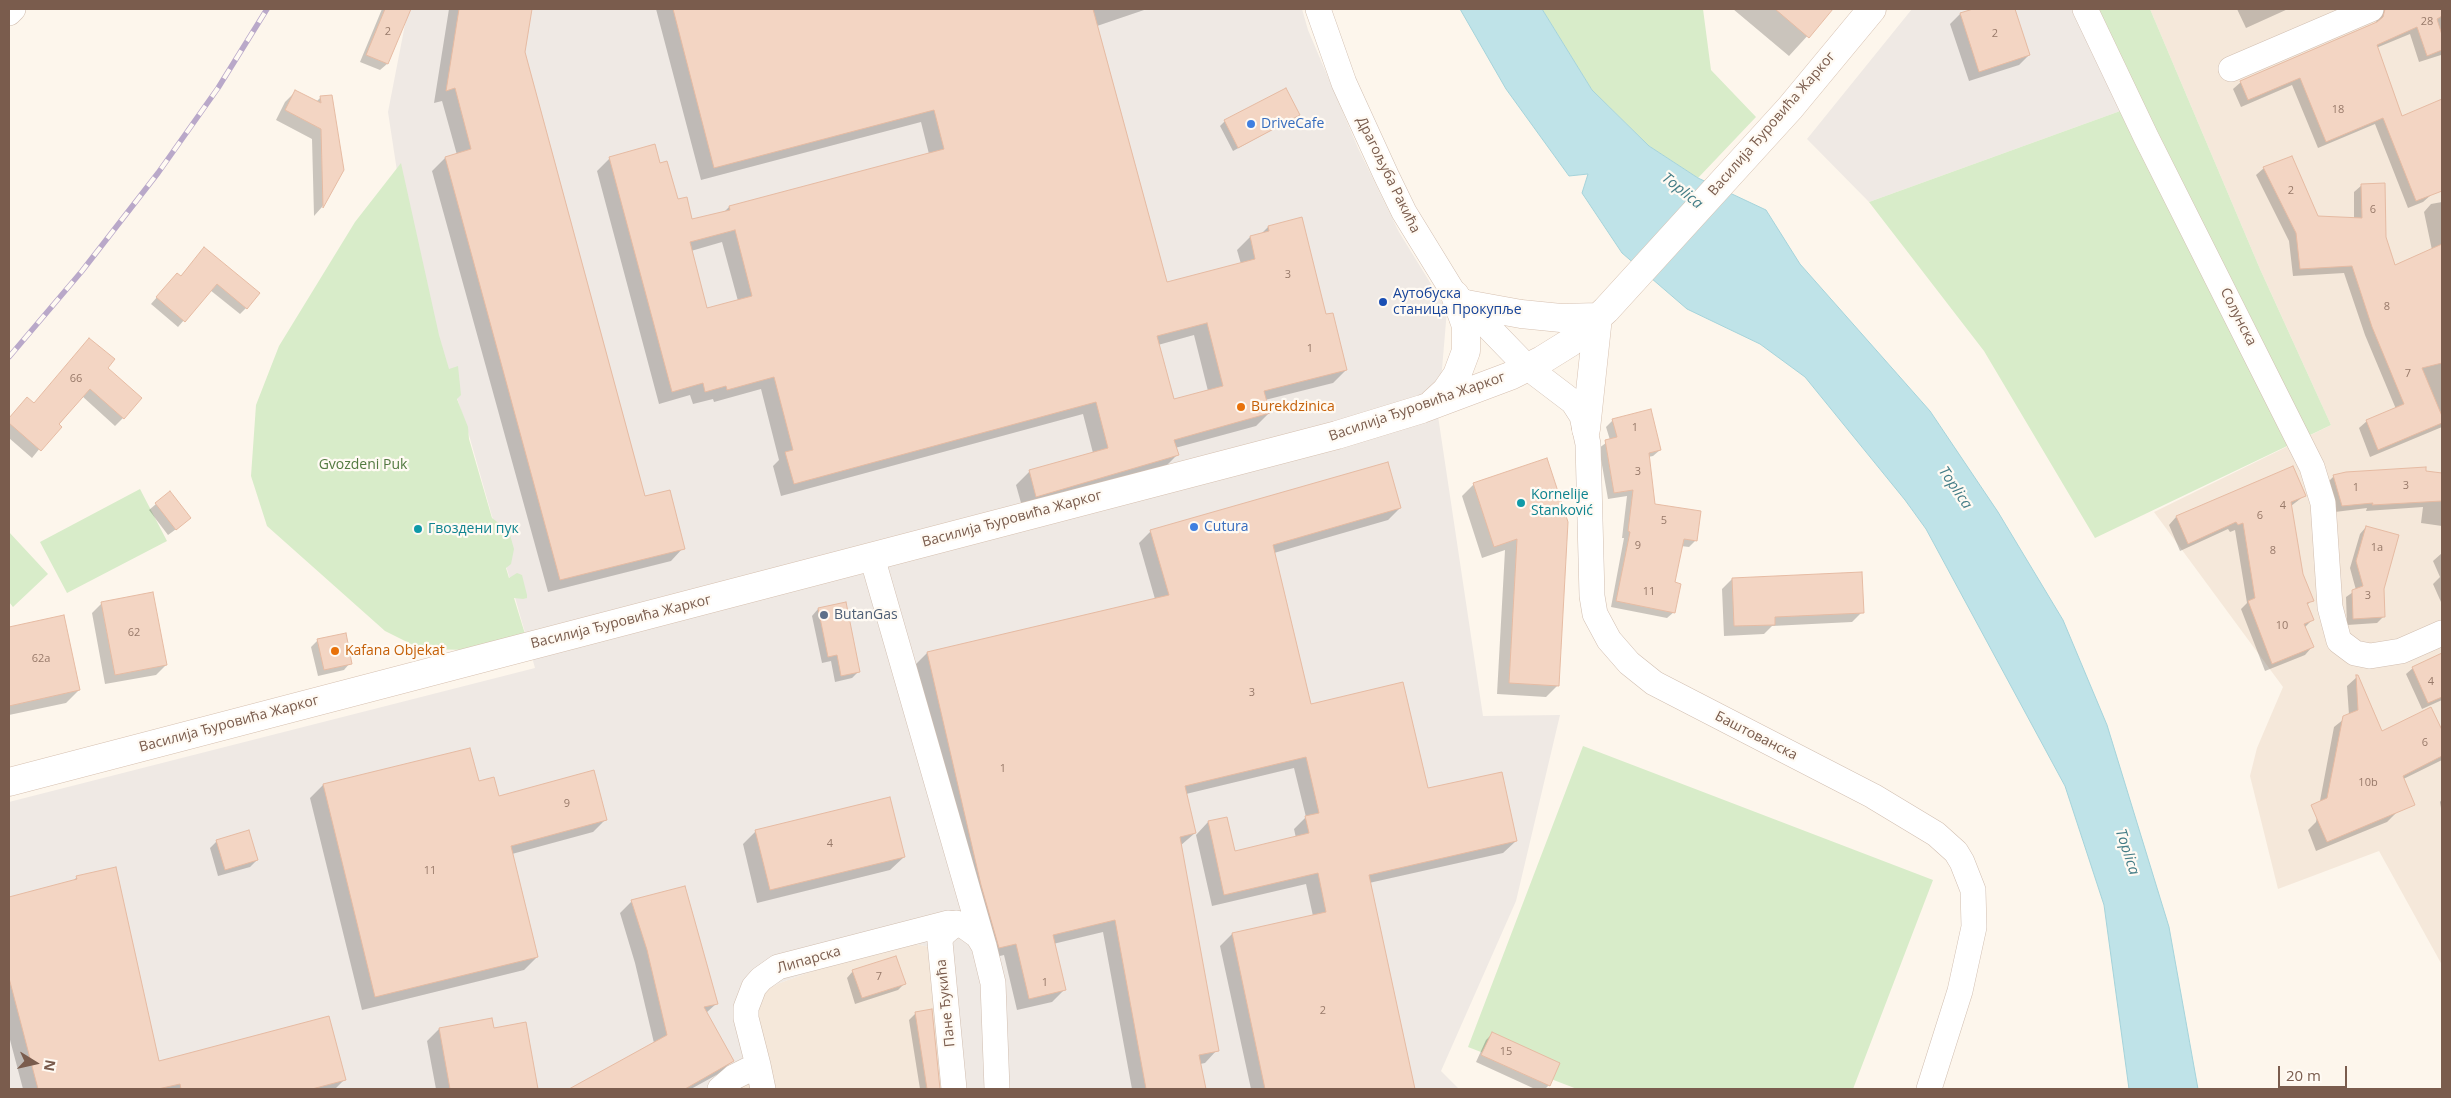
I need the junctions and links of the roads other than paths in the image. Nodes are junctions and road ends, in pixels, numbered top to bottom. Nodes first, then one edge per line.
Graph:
1 (13, 9) edge
2 (1318, 9) edge
3 (1872, 9) edge
4 (2085, 9) edge
5 (2371, 9) edge
6 (9, 14) edge
7 (2231, 69) dead end
8 (1460, 299) junction
9 (1602, 314) junction
10 (1527, 368) junction
11 (1431, 405) junction
12 (1586, 429) junction
13 (872, 557) junction
14 (2442, 633) edge
15 (9, 782) edge
16 (956, 923) junction
17 (984, 946) junction
18 (758, 1065) junction
19 (720, 1089) edge
20 (763, 1089) edge
21 (954, 1089) edge
22 (997, 1089) edge
23 (1929, 1089) edge

1 - 6 street
2 - 8 street, Драгољуба Ракића
3 - 9 main road, Василија Ђуровића Жарког
4 - 14 street, Солунска
5 - 7 street
8 - 9 main road
8 - 10 street, Драгољуба Ракића
8 - 11 main road
9 - 10 main road, Василија Ђуровића Жарког
9 - 12 main road
10 - 11 main road, Василија Ђуровића Жарког
10 - 12 street, Баштованска
11 - 13 main road, Василија Ђуровића Жарког
12 - 23 street, Баштованска
13 - 15 main road, Василија Ђуровића Жарког
13 - 17 street
16 - 17 street
16 - 18 street, Липарска
16 - 21 street, Пане Ђукића
17 - 22 street
18 - 19 street
18 - 20 street, Липарска

